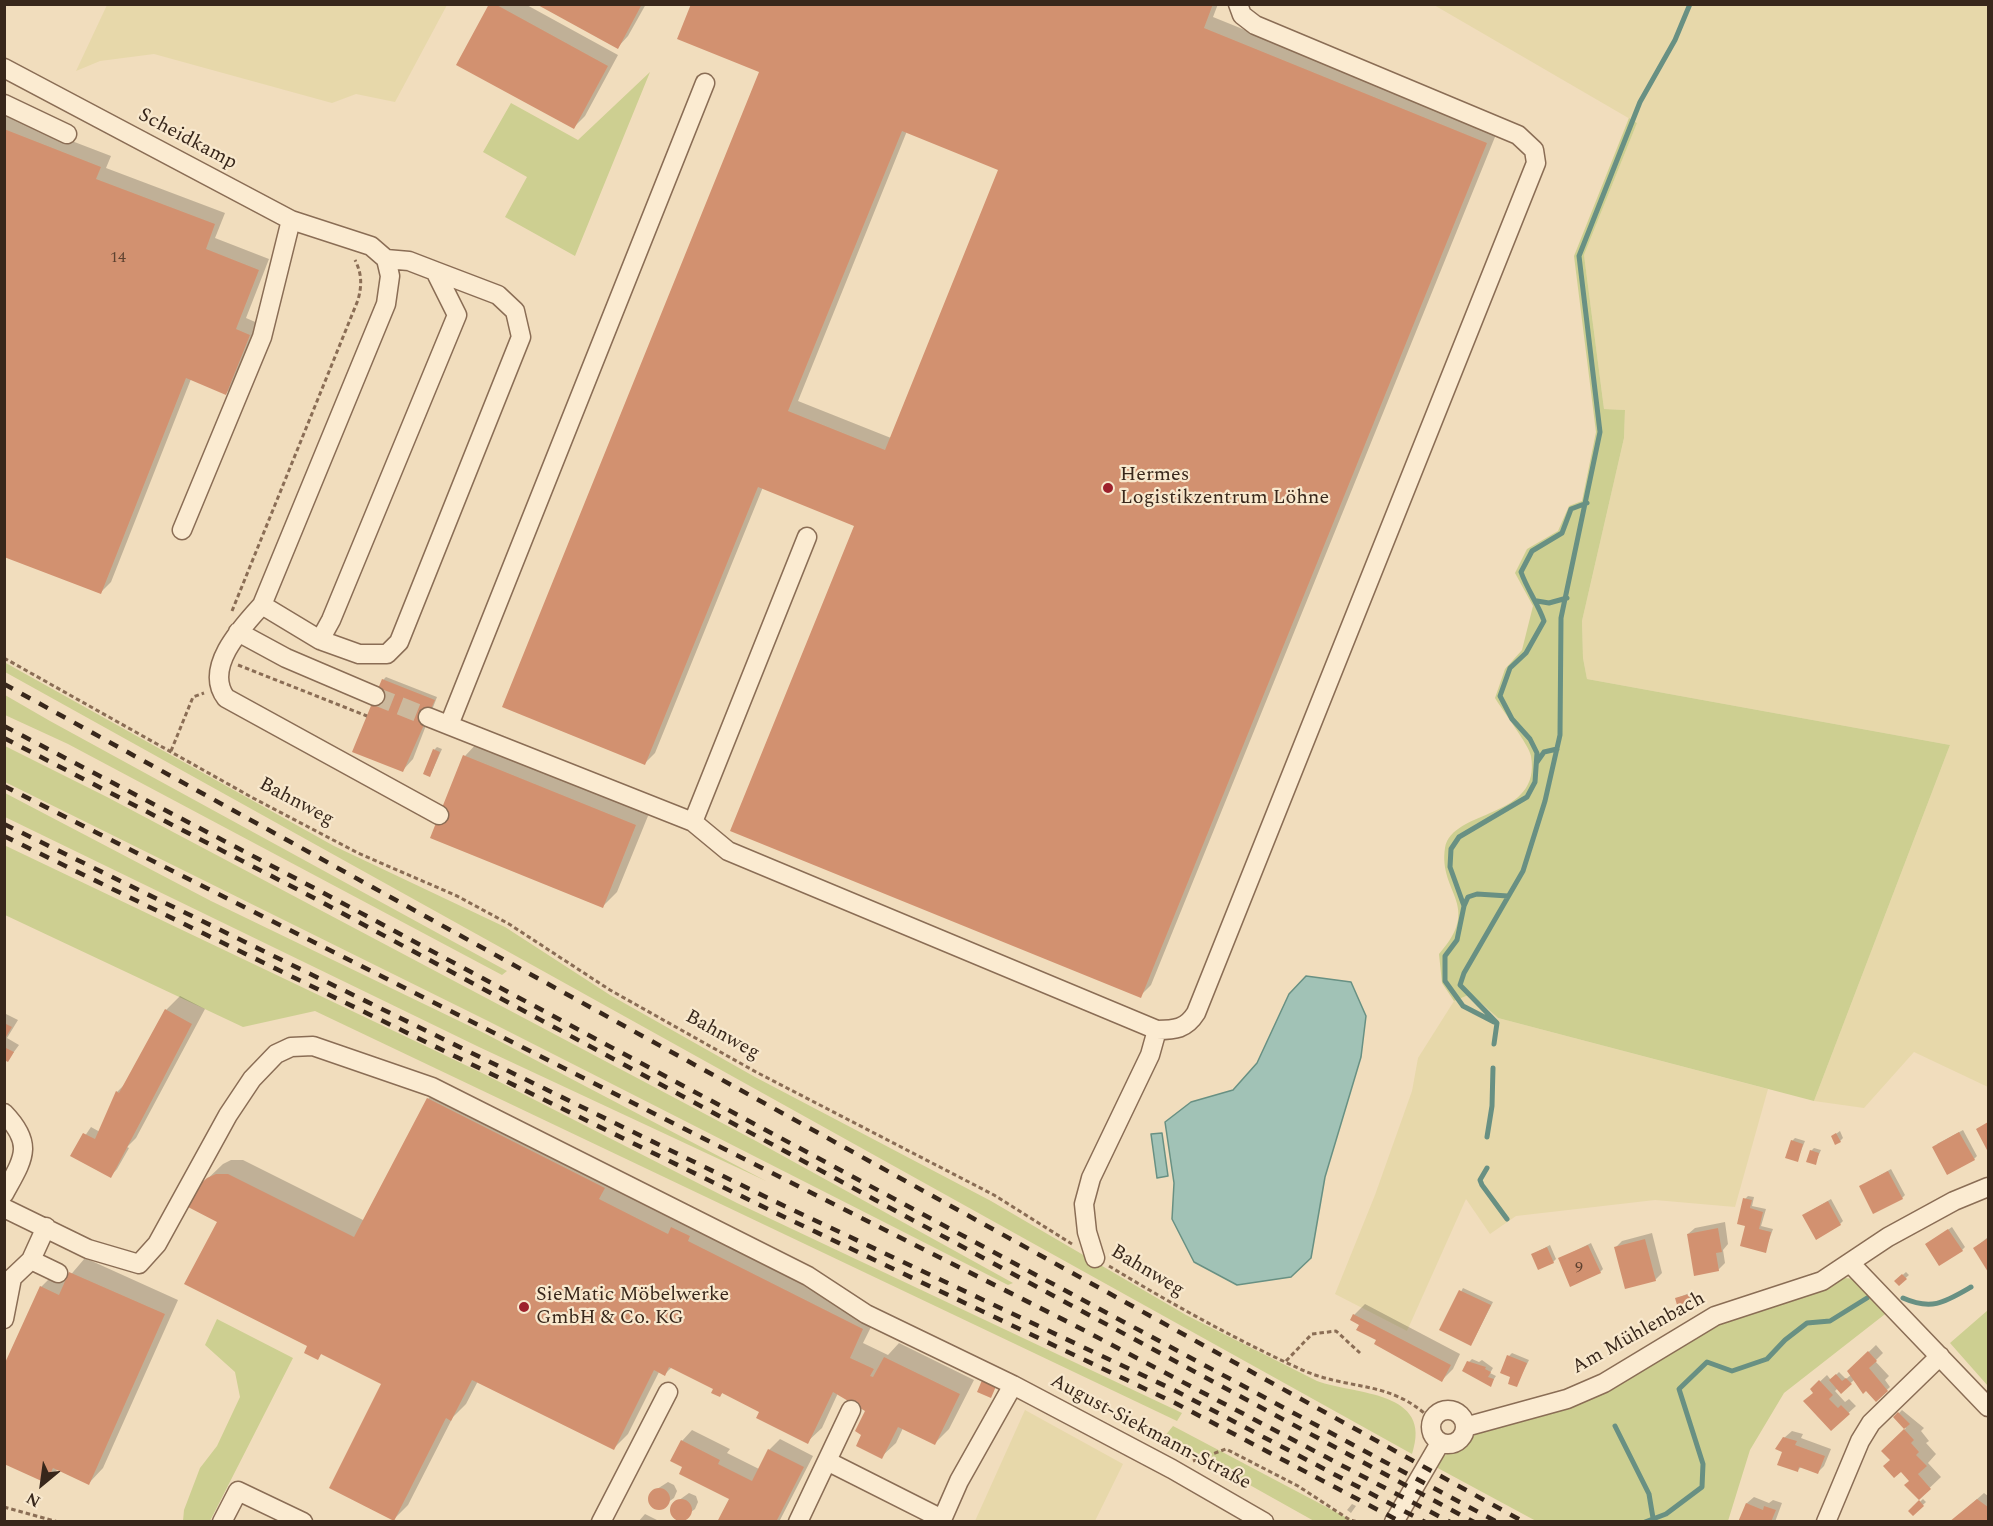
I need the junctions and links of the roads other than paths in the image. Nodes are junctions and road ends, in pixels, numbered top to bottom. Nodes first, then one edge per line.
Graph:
1 (1238, 4) edge
2 (4, 68) edge
3 (705, 83) dead end
4 (4, 104) edge
5 (67, 134) dead end
6 (291, 220) junction
7 (386, 259) junction
8 (435, 271) junction
9 (182, 530) dead end
10 (807, 537) dead end
11 (262, 605) junction
12 (238, 632) junction
13 (320, 640) junction
14 (375, 696) tunnel mouth
15 (428, 717) tunnel mouth
16 (449, 725) junction
17 (439, 815) dead end
18 (693, 822) junction
19 (1157, 1030) junction
20 (4, 1113) edge
21 (1989, 1187) edge
22 (4, 1194) edge
23 (4, 1208) edge
24 (46, 1227) junction
25 (1095, 1258) road end
26 (31, 1260) junction
27 (1851, 1264) junction
28 (58, 1274) dead end
29 (4, 1319) edge
30 (1940, 1356) junction
31 (1013, 1385) junction
32 (668, 1392) dead end
33 (1989, 1407) edge
34 (851, 1410) dead end
35 (1465, 1427) junction
36 (1440, 1443) junction
37 (827, 1461) junction
38 (942, 1520) edge
39 (222, 1521) edge
40 (303, 1521) edge
41 (601, 1521) edge
42 (798, 1521) edge
43 (1264, 1521) edge
44 (1394, 1521) edge
45 (1826, 1521) edge

1 - 19 street
2 - 6 street, Scheidkamp
3 - 16 street
4 - 5 street
6 - 7 street, Scheidkamp
6 - 9 street
7 - 8 street
7 - 11 street
8 - 13 street
8 - 13 street
10 - 18 street
11 - 12 street
11 - 13 street
12 - 14 street
12 - 17 street
15 - 16 street
16 - 18 street
18 - 19 street
19 - 25 street
20 - 22 street
21 - 27 street, Am Mühlenbach
23 - 24 street
24 - 26 street
24 - 31 street, August-Siekmann-Straße
26 - 28 street
26 - 29 street
27 - 30 street
27 - 35 street, Am Mühlenbach
30 - 33 street
30 - 45 street
31 - 38 street
31 - 43 street, August-Siekmann-Straße
32 - 41 street
34 - 37 street
35 - 36 street
35 - 36 street
36 - 44 street
37 - 38 street
37 - 42 street
39 - 40 street

